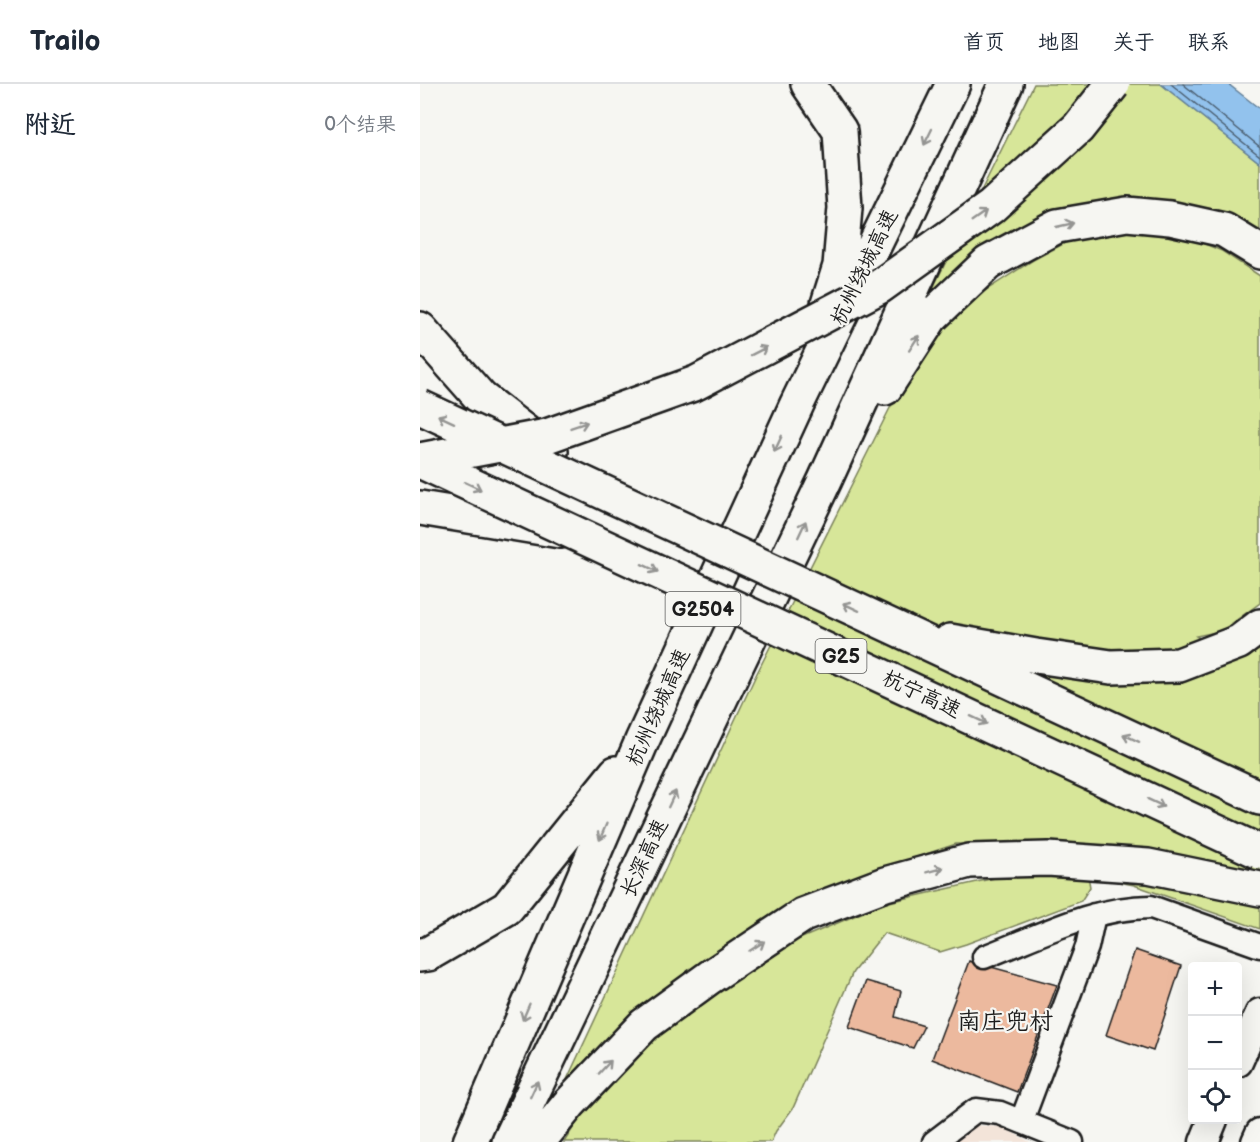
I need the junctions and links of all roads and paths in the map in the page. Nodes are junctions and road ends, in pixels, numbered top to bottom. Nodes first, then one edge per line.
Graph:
1 (808, 84) edge
2 (953, 84) edge
3 (1006, 84) edge
4 (1113, 84) edge
5 (1260, 252) edge
6 (420, 329) edge
7 (797, 404) junction
8 (420, 407) edge
9 (420, 461) edge
10 (825, 480) junction
11 (600, 490) junction
12 (420, 508) edge
13 (578, 534) junction
14 (1260, 626) edge
15 (904, 632) junction
16 (642, 741) junction
17 (1260, 798) edge
18 (1260, 852) edge
19 (1260, 889) edge
20 (1094, 915) junction
21 (1260, 946) edge
22 (420, 955) edge
23 (984, 957) dead end
24 (1260, 1013) edge
25 (1242, 1053) edge
26 (1022, 1120) junction
27 (1211, 1124) edge
28 (1260, 1133) edge
29 (470, 1142) edge
30 (509, 1142) edge
31 (538, 1142) edge
32 (934, 1142) edge
33 (1072, 1142) edge
34 (1204, 1142) edge
35 (1256, 1142) edge

1 - 7 highway
2 -> 7 highway, 杭州绕城高速 / G2504
3 - 10 highway
9 -> 4 highway, bridge
10 -> 5 highway
6 - 11 highway, bridge
7 -> 16 highway, 杭州绕城高速 / G2504
11 -> 8 highway, G25, bridge
9 -> 13 highway, 杭宁高速 / G25, bridge
30 -> 10 highway, 长深高速
15 -> 11 highway, G25, bridge
12 - 13 highway, bridge
13 -> 18 highway, 杭宁高速 / G25, bridge
14 - 15 highway
17 -> 15 highway, G25
16 - 22 highway
16 -> 29 highway, 杭州绕城高速 / G2504
31 -> 19 highway
20 - 21 street
20 - 23 street
20 - 26 street
24 - 25 main road
26 - 32 street
26 - 33 street
27 - 34 main road
28 - 35 main road

